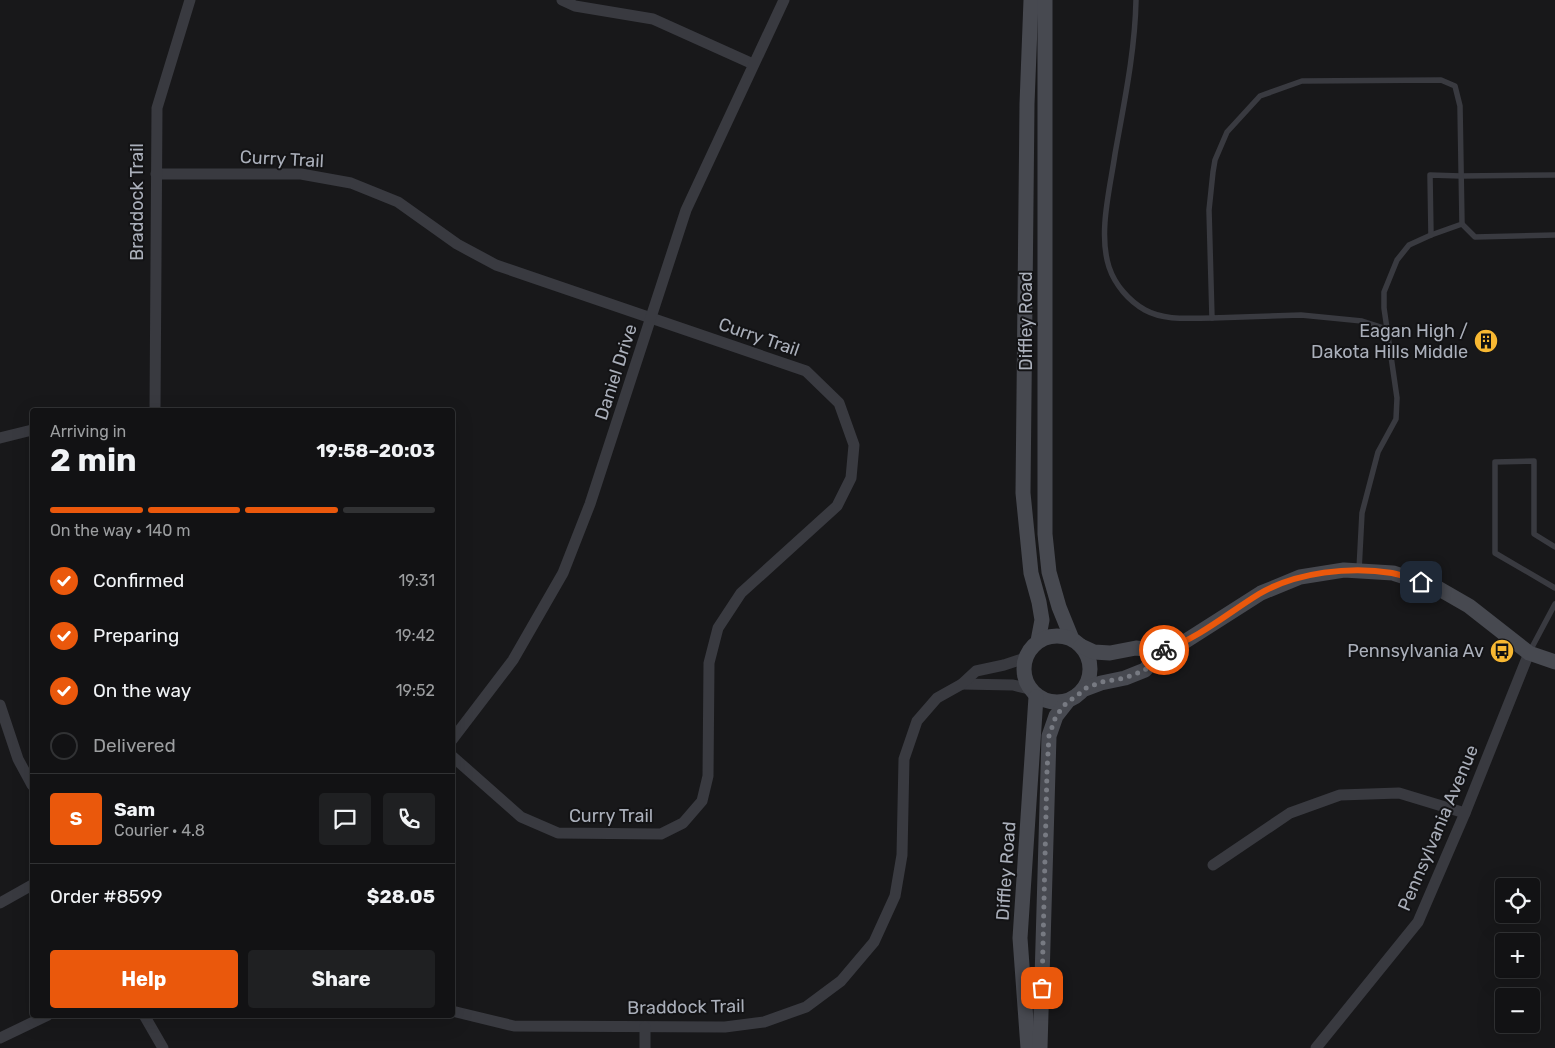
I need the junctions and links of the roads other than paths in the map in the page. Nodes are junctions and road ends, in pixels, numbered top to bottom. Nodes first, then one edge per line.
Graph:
1 (190, 0) edge
2 (562, 0) edge
3 (784, 0) edge
4 (1031, 0) edge
5 (1045, 0) edge
6 (1136, 0) edge
7 (753, 64) junction
8 (156, 174) junction
9 (1555, 174) edge
10 (1461, 176) junction
11 (1462, 224) junction
12 (1431, 235) junction
13 (1555, 235) edge
14 (652, 318) junction
15 (1212, 318) junction
16 (1387, 329) junction
17 (155, 408) edge
18 (30, 430) edge
19 (0, 438) edge
20 (1555, 547) edge
21 (1359, 571) junction
22 (1555, 588) edge
23 (1555, 604) edge
24 (1038, 641) junction
25 (1076, 642) junction
26 (1160, 651) junction
27 (1529, 653) junction
28 (1025, 658) junction
29 (1555, 662) edge
30 (962, 684) junction
31 (1084, 689) junction
32 (1033, 693) junction
33 (1067, 702) junction
34 (0, 705) edge
35 (455, 736) edge
36 (455, 759) edge
37 (30, 781) edge
38 (1465, 813) junction
39 (1213, 865) dead end
40 (30, 886) edge
41 (0, 903) edge
42 (455, 1012) edge
43 (42, 1018) edge
44 (146, 1018) edge
45 (645, 1027) junction
46 (0, 1038) edge
47 (163, 1048) edge
48 (645, 1048) edge
49 (1028, 1048) edge
50 (1040, 1048) edge
51 (1316, 1048) edge

1 - 8 street, Braddock Trail
2 - 7 street
3 - 7 street, Daniel Drive
4 - 24 main road, Diffley Road
5 - 25 main road, Diffley Road
6 - 15 lane
7 - 14 street, Daniel Drive
8 - 14 street, Curry Trail
8 - 17 street, Braddock Trail
9 - 10 lane
10 - 11 lane
10 - 12 lane
10 - 15 lane
11 - 12 lane
11 - 13 lane
12 - 16 lane
14 - 35 street, Daniel Drive
14 - 36 street, Curry Trail
15 - 16 lane
16 - 21 lane
18 - 19 street
20 - 22 lane
21 - 26 main road
21 - 27 main road
23 - 27 lane
24 - 25 main road
24 - 28 main road
25 - 26 main road
25 - 31 main road
26 - 31 main road
27 - 29 main road
27 - 38 street, Pennsylvania Avenue
28 - 30 street, Braddock Trail
28 - 32 main road
30 - 32 street
30 - 45 street, Braddock Trail
31 - 33 main road
32 - 33 main road
32 - 49 main road, Diffley Road
33 - 50 main road, Diffley Road
34 - 37 street
38 - 39 street
38 - 51 street, Pennsylvania Avenue
40 - 41 street
42 - 45 street, Braddock Trail
43 - 46 street
44 - 47 street
45 - 48 street

